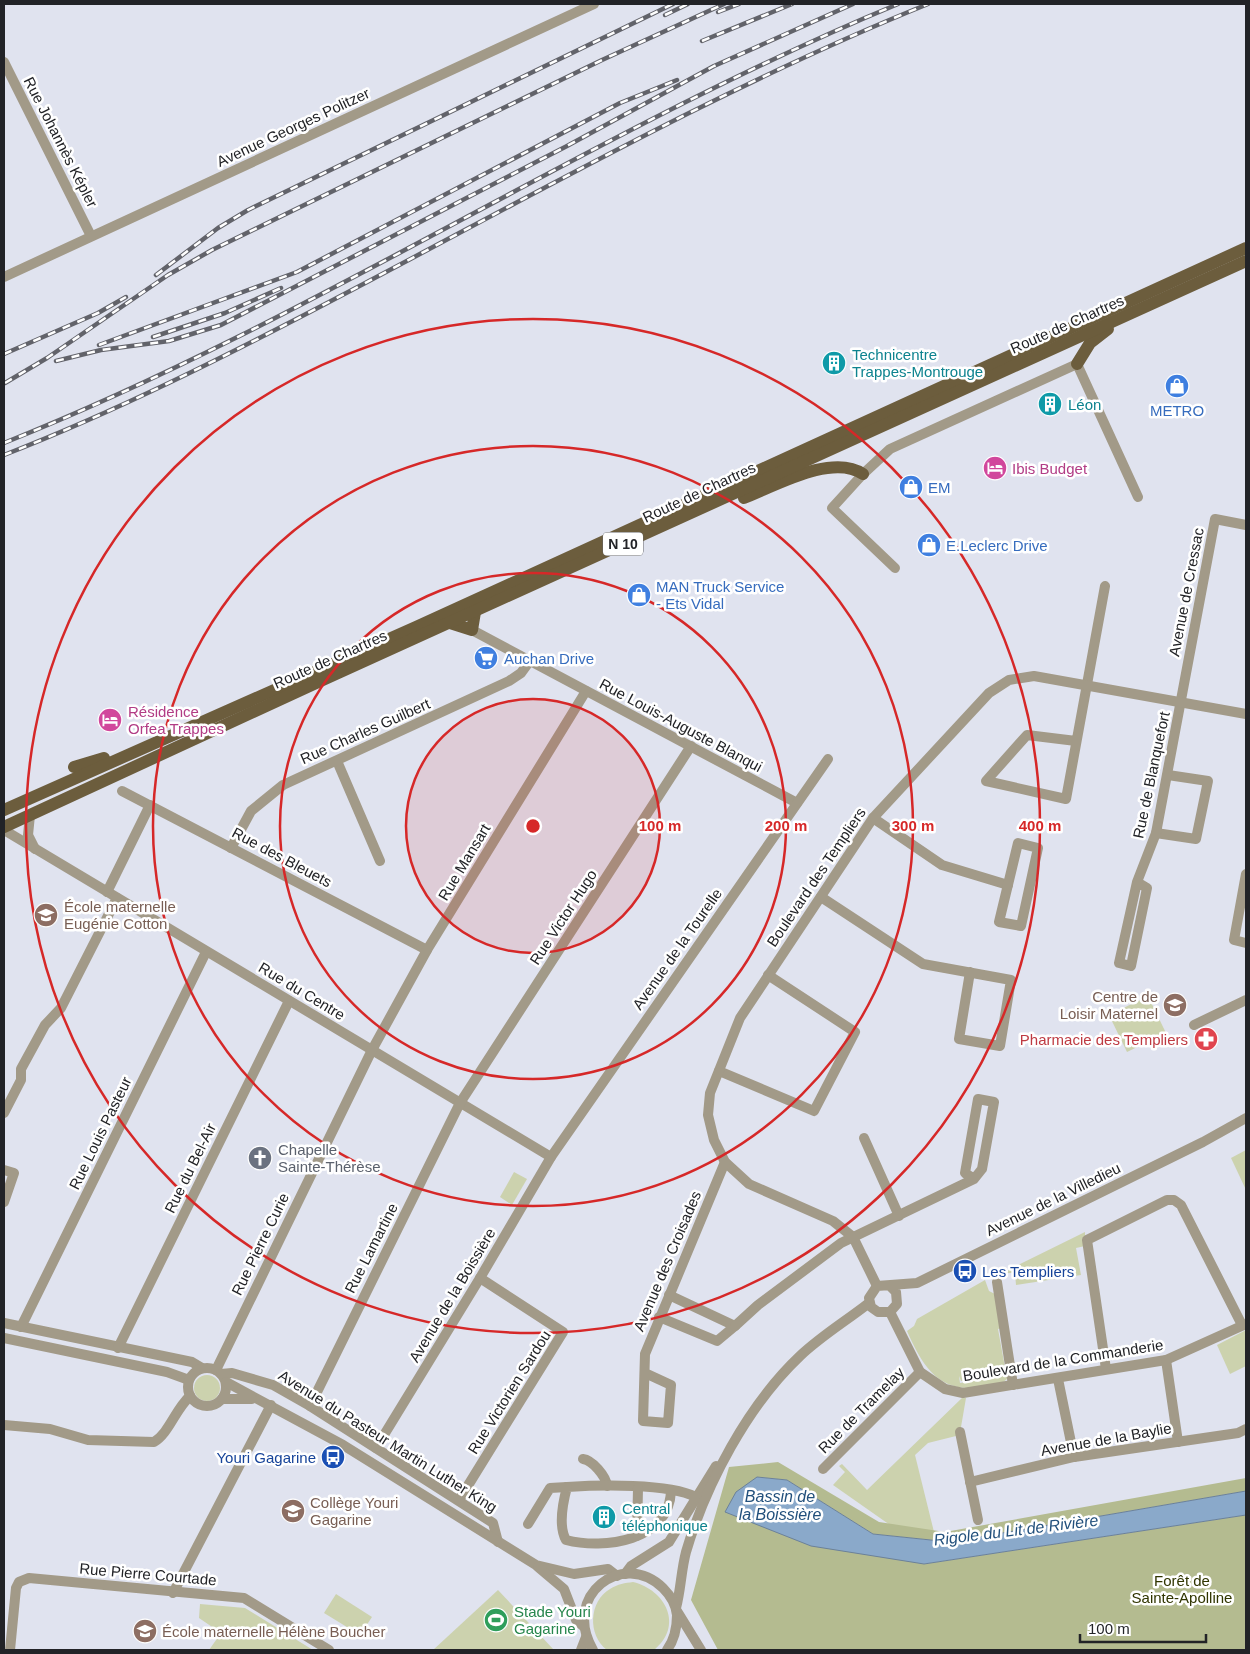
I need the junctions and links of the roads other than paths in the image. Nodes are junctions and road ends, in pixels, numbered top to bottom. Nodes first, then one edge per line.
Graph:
1 (594, 4) edge
2 (4, 62) edge
3 (91, 236) junction
4 (1243, 256) edge
5 (4, 277) edge
6 (1193, 285) junction
7 (1077, 364) junction
8 (863, 474) junction
9 (1138, 497) dead end
10 (704, 507) junction
11 (1246, 525) edge
12 (895, 568) dead end
13 (1104, 586) dead end
14 (475, 612) junction
15 (450, 623) junction
16 (472, 630) junction
17 (529, 662) junction
18 (1087, 684) junction
19 (586, 691) junction
20 (1182, 701) junction
21 (1246, 714) edge
22 (1076, 741) junction
23 (691, 746) junction
24 (133, 753) junction
25 (828, 759) dead end
26 (336, 761) junction
27 (74, 767) dead end
28 (1168, 775) junction
29 (122, 791) dead end
30 (797, 804) junction
31 (150, 805) junction
32 (4, 810) edge
33 (30, 814) junction
34 (873, 818) junction
35 (4, 828) edge
36 (1156, 833) junction
37 (231, 848) junction
38 (37, 851) junction
39 (380, 861) dead end
40 (1246, 874) edge
41 (1137, 882) junction
42 (1008, 885) junction
43 (106, 892) junction
44 (821, 897) junction
45 (117, 898) junction
46 (1246, 943) edge
47 (427, 950) junction
48 (206, 952) junction
49 (970, 972) junction
50 (768, 975) junction
51 (1246, 1000) edge
52 (289, 1001) junction
53 (1194, 1025) dead end
54 (372, 1050) junction
55 (719, 1071) junction
56 (460, 1103) junction
57 (4, 1113) edge
58 (1246, 1118) edge
59 (1246, 1125) edge
60 (864, 1138) dead end
61 (1203, 1142) junction
62 (552, 1157) junction
63 (724, 1162) junction
64 (4, 1170) edge
65 (974, 1179) junction
66 (4, 1202) edge
67 (899, 1216) junction
68 (853, 1238) junction
69 (480, 1278) junction
70 (917, 1282) junction
71 (996, 1282) dead end
72 (877, 1286) junction
73 (890, 1286) junction
74 (669, 1295) junction
75 (898, 1300) junction
76 (872, 1307) junction
77 (890, 1312) junction
78 (660, 1317) junction
79 (4, 1323) edge
80 (1244, 1324) edge
81 (735, 1326) junction
82 (21, 1327) junction
83 (4, 1338) edge
84 (118, 1348) junction
85 (1166, 1360) junction
86 (202, 1368) junction
87 (1106, 1369) junction
88 (920, 1372) junction
89 (645, 1373) junction
90 (221, 1375) junction
91 (1058, 1378) junction
92 (189, 1380) junction
93 (1014, 1385) junction
94 (190, 1396) junction
95 (222, 1399) junction
96 (256, 1399) junction
97 (271, 1405) junction
98 (310, 1406) junction
99 (4, 1424) edge
100 (1246, 1429) edge
101 (960, 1432) dead end
102 (1178, 1442) junction
103 (376, 1448) junction
104 (582, 1458) dead end
105 (1074, 1458) junction
106 (721, 1462) junction
107 (823, 1468) dead end
108 (970, 1482) junction
109 (607, 1486) junction
110 (566, 1487) junction
111 (638, 1488) junction
112 (671, 1491) junction
113 (696, 1498) junction
114 (459, 1500) junction
115 (978, 1520) dead end
116 (528, 1524) dead end
117 (638, 1536) junction
118 (498, 1542) junction
119 (536, 1565) junction
120 (621, 1575) junction
121 (173, 1592) junction
122 (676, 1609) junction
123 (583, 1626) junction
124 (586, 1637) junction
125 (10, 1650) edge
126 (330, 1650) edge
127 (581, 1650) edge
128 (593, 1650) edge
129 (667, 1650) edge
130 (701, 1650) edge

1 - 3 street, Avenue Georges Politzer
2 - 3 street, Rue Johannès Képler
3 - 5 street, Avenue Georges Politzer
4 - 6 main road, Route de Chartres / N 10
4 - 24 main road, Route de Chartres / N 10
6 - 7 main road
6 - 10 main road, Route de Chartres / N 10
7 - 8 street
7 - 9 street
8 - 10 main road
8 - 12 street
10 - 14 main road, Route de Chartres / N 10
11 - 20 street, Avenue de Cressac
13 - 18 street
14 - 15 main road, Route de Chartres / N 10
14 - 16 main road
15 - 16 main road
15 - 33 main road, Route de Chartres / N 10
16 - 17 street, Rue Louis-Auguste Blanqui
17 - 19 street, Rue Louis-Auguste Blanqui
17 - 26 street, Rue Charles Guilbert
18 - 20 street, Boulevard des Templiers
18 - 22 street
18 - 34 street, Boulevard des Templiers
19 - 23 street, Rue Louis-Auguste Blanqui
19 - 47 street, Rue Mansart
20 - 21 street, Boulevard des Templiers
20 - 28 street, Rue de Blanquefort
22 - 22 street
23 - 30 street, Rue Louis-Auguste Blanqui
23 - 56 street, Rue Victor Hugo
24 - 27 main road
24 - 32 main road, Route de Chartres / N 10
25 - 30 street, Avenue de la Tourelle
26 - 37 street, Rue Charles Guilbert
26 - 39 street
28 - 36 street, Rue de Blanquefort
28 - 36 street
29 - 31 street, Rue des Bleuets
30 - 62 street, Avenue de la Tourelle
31 - 37 street, Rue des Bleuets
31 - 43 street
33 - 35 main road, Route de Chartres / N 10
33 - 38 street
34 - 42 street
34 - 44 street, Boulevard des Templiers
35 - 38 street, Rue du Centre
36 - 41 street, Rue de Blanquefort
37 - 47 street, Rue des Bleuets
38 - 43 street, Rue du Centre
40 - 46 street
41 - 41 street, Rue de Blanquefort
42 - 42 street
43 - 45 street, Rue du Centre
44 - 49 street
44 - 50 street, Boulevard des Templiers
45 - 48 street, Rue du Centre
45 - 57 street
47 - 54 street, Rue Mansart
48 - 52 street, Rue du Centre
48 - 82 street, Rue Louis Pasteur
49 - 49 street
50 - 55 street, Boulevard des Templiers
50 - 55 street
51 - 53 street
52 - 54 street, Rue du Centre
52 - 84 street, Rue du Bel-Air
54 - 56 street, Rue du Centre
54 - 90 street, Rue Pierre Curie
55 - 63 street, Boulevard des Templiers
56 - 62 street, Rue du Centre
56 - 98 street, Rue Lamartine
58 - 61 street, Avenue de la Villedieu
59 - 61 street, Avenue de la Villedieu
60 - 67 street
61 - 70 street, Avenue de la Villedieu
62 - 69 street, Avenue de la Boissière
63 - 68 street, Boulevard des Templiers
63 - 74 street, Avenue des Croisades
64 - 66 street
65 - 65 street
65 - 67 street
67 - 68 street
68 - 72 street, Boulevard des Templiers
68 - 81 street
69 - 103 street, Avenue de la Boissière
69 - 114 street, Rue Victorien Sardou
70 - 73 street, Avenue de la Villedieu
70 - 75 street, Avenue de la Villedieu
71 - 93 street
72 - 73 street
72 - 76 street
73 - 75 street
74 - 78 street, Avenue des Croisades
74 - 81 street
75 - 77 street
76 - 77 street
76 - 106 street
77 - 88 street, Boulevard de la Commanderie
78 - 81 street
78 - 89 street, Avenue des Croisades
79 - 82 street, Avenue du Pasteur Martin Luther King
80 - 85 street, Boulevard de la Commanderie
80 - 87 street
82 - 84 street, Avenue du Pasteur Martin Luther King
83 - 92 street
84 - 86 street, Avenue du Pasteur Martin Luther King
85 - 87 street, Boulevard de la Commanderie
85 - 102 street
86 - 90 street, Avenue du Pasteur Martin Luther King
86 - 92 street
87 - 91 street, Boulevard de la Commanderie
88 - 93 street, Boulevard de la Commanderie
88 - 107 street, Rue de Tramelay
89 - 89 street, Avenue des Croisades
90 - 95 street
90 - 96 street, Avenue du Pasteur Martin Luther King
90 - 98 street, Avenue du Pasteur Martin Luther King
91 - 93 street, Boulevard de la Commanderie
91 - 105 street
92 - 94 street
94 - 95 street, Avenue du Pasteur Martin Luther King
94 - 99 street
95 - 96 street, Avenue du Pasteur Martin Luther King
96 - 97 street, Avenue du Pasteur Martin Luther King
97 - 118 street, Avenue du Pasteur Martin Luther King
97 - 121 street
98 - 103 street, Avenue du Pasteur Martin Luther King
100 - 102 street, Avenue de la Baylie
101 - 108 street
102 - 105 street, Avenue de la Baylie
103 - 114 street, Avenue du Pasteur Martin Luther King
104 - 109 street
105 - 108 street, Avenue de la Baylie
106 - 113 street
106 - 122 street
108 - 115 street
109 - 110 street
109 - 111 street
110 - 116 street
110 - 117 street
111 - 112 street
111 - 117 street
112 - 113 street
112 - 117 street
113 - 120 street
114 - 118 street, Avenue du Pasteur Martin Luther King
118 - 119 street, Avenue du Pasteur Martin Luther King
119 - 120 street, Avenue du Pasteur Martin Luther King
119 - 123 street, Avenue du Pasteur Martin Luther King
120 - 122 street, Avenue du Pasteur Martin Luther King
120 - 123 street
121 - 125 street, Rue Pierre Courtade
121 - 126 street, Rue Pierre Courtade
122 - 129 street
122 - 130 street, Avenue du Pasteur Martin Luther King
123 - 124 street
124 - 127 street
124 - 128 street

